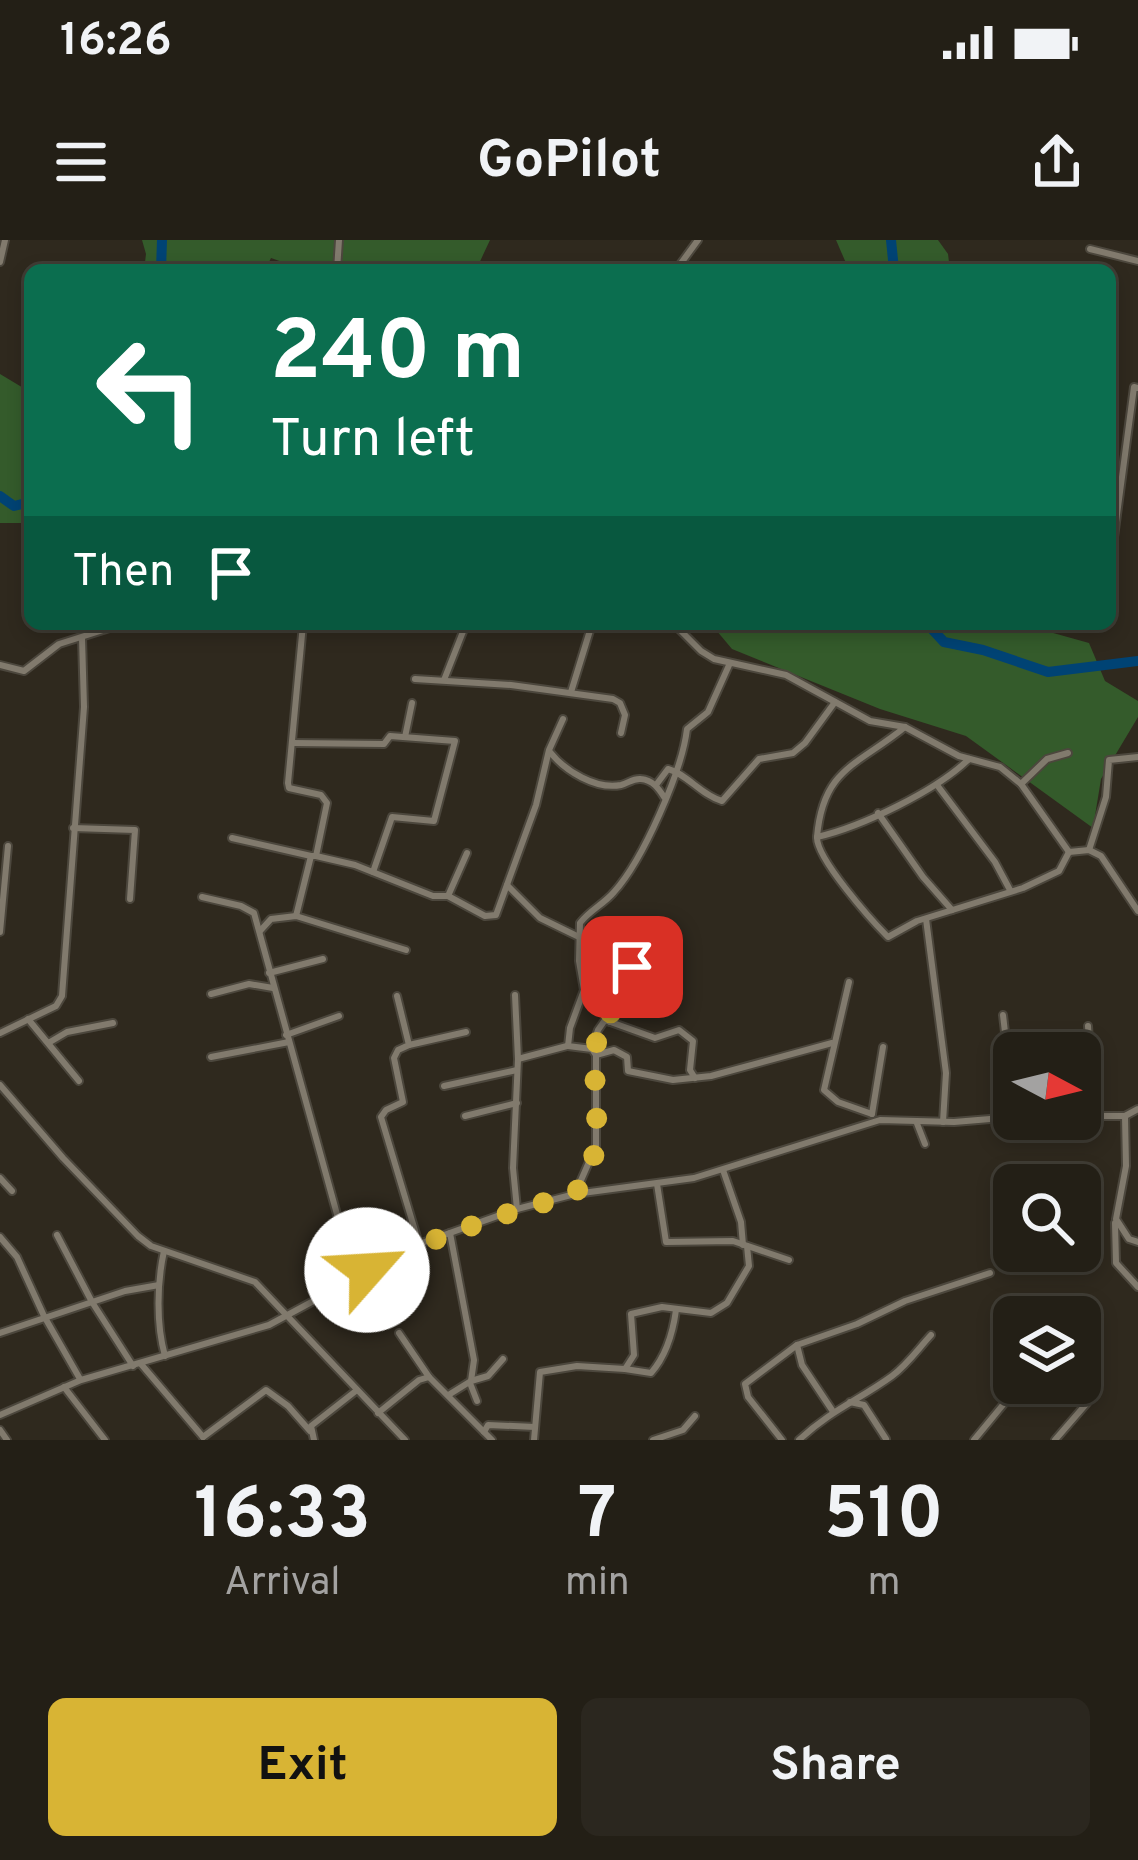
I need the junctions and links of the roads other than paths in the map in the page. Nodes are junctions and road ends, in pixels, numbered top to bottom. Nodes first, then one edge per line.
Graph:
1 (5, 240) edge
2 (1090, 249) dead end
3 (1138, 261) edge
4 (0, 262) edge
5 (1138, 388) edge
6 (1116, 517) edge
7 (105, 630) edge
8 (302, 630) edge
9 (464, 630) edge
10 (590, 630) edge
11 (680, 630) edge
12 (82, 638) junction
13 (730, 663) junction
14 (0, 665) edge
15 (416, 679) dead end
16 (444, 680) junction
17 (571, 692) junction
18 (836, 702) junction
19 (412, 703) dead end
20 (562, 719) dead end
21 (905, 728) junction
22 (621, 733) dead end
23 (405, 737) junction
24 (293, 743) junction
25 (549, 750) junction
26 (1068, 752) dead end
27 (1138, 757) edge
28 (969, 758) junction
29 (676, 771) junction
30 (1021, 784) junction
31 (656, 785) junction
32 (938, 785) junction
33 (664, 797) junction
34 (878, 812) junction
35 (73, 828) junction
36 (817, 837) junction
37 (232, 838) dead end
38 (8, 845) dead end
39 (1089, 850) junction
40 (1069, 852) junction
41 (467, 853) dead end
42 (313, 856) junction
43 (373, 872) junction
44 (507, 885) junction
45 (1010, 891) junction
46 (448, 896) junction
47 (202, 897) dead end
48 (130, 899) dead end
49 (952, 910) junction
50 (1138, 911) edge
51 (296, 916) junction
52 (926, 919) junction
53 (260, 931) junction
54 (0, 932) edge
55 (579, 938) junction
56 (406, 950) dead end
57 (323, 959) dead end
58 (638, 963) dead end
59 (269, 973) junction
60 (849, 982) dead end
61 (273, 988) junction
62 (211, 994) dead end
63 (515, 994) dead end
64 (397, 996) dead end
65 (1004, 1015) dead end
66 (339, 1016) dead end
67 (28, 1018) junction
68 (610, 1022) junction
69 (113, 1023) dead end
70 (1088, 1026) dead end
71 (466, 1031) dead end
72 (1006, 1032) edge
73 (1088, 1032) edge
74 (0, 1033) edge
75 (287, 1038) junction
76 (50, 1042) junction
77 (832, 1043) junction
78 (409, 1046) junction
79 (568, 1046) junction
80 (883, 1047) dead end
81 (594, 1052) junction
82 (211, 1057) dead end
83 (518, 1059) junction
84 (518, 1070) junction
85 (695, 1078) junction
86 (79, 1081) dead end
87 (0, 1084) edge
88 (445, 1086) dead end
89 (517, 1103) junction
90 (1138, 1109) edge
91 (466, 1116) dead end
92 (993, 1116) edge
93 (1125, 1116) junction
94 (1101, 1117) edge
95 (872, 1118) junction
96 (916, 1121) junction
97 (943, 1122) junction
98 (925, 1144) dead end
99 (722, 1170) junction
100 (0, 1178) edge
101 (657, 1184) junction
102 (12, 1191) dead end
103 (575, 1194) junction
104 (517, 1209) junction
105 (1116, 1219) junction
106 (450, 1234) junction
107 (57, 1235) dead end
108 (0, 1237) edge
109 (1138, 1242) edge
110 (419, 1244) junction
111 (745, 1245) junction
112 (164, 1250) junction
113 (789, 1260) dead end
114 (990, 1273) dead end
115 (354, 1276) junction
116 (159, 1285) junction
117 (1138, 1287) edge
118 (92, 1302) junction
119 (676, 1310) junction
120 (44, 1316) junction
121 (288, 1316) junction
122 (0, 1333) edge
123 (399, 1334) dead end
124 (931, 1335) dead end
125 (797, 1345) junction
126 (165, 1356) junction
127 (503, 1359) dead end
128 (137, 1365) junction
129 (625, 1369) junction
130 (429, 1377) junction
131 (81, 1380) junction
132 (471, 1382) junction
133 (64, 1387) junction
134 (358, 1389) junction
135 (450, 1394) junction
136 (853, 1399) junction
137 (477, 1401) dead end
138 (1004, 1404) edge
139 (1087, 1404) edge
140 (832, 1410) junction
141 (378, 1413) junction
142 (0, 1415) edge
143 (695, 1416) dead end
144 (535, 1427) junction
145 (0, 1430) edge
146 (310, 1431) junction
147 (484, 1432) junction
148 (204, 1439) edge
149 (886, 1439) edge
150 (7, 1440) edge
151 (106, 1440) edge
152 (314, 1440) edge
153 (405, 1440) edge
154 (492, 1440) edge
155 (534, 1440) edge
156 (653, 1440) edge
157 (782, 1440) edge
158 (799, 1440) edge
159 (974, 1440) edge
160 (1055, 1440) edge

1 - 4 street
2 - 3 street
5 - 6 street
7 - 12 street
8 - 24 street
9 - 16 street
10 - 17 street
11 - 13 street
12 - 14 street
12 - 35 street
13 - 18 street
13 - 29 street
15 - 16 street
16 - 17 street
17 - 22 street
18 - 21 street
18 - 29 street
19 - 23 street
20 - 25 street
21 - 28 street
21 - 36 street
23 - 24 street
23 - 43 street
24 - 42 street
25 - 31 street
25 - 44 street
26 - 30 street
27 - 39 street
28 - 30 street
28 - 32 street
29 - 31 street
29 - 33 street
30 - 40 street
31 - 33 street
32 - 34 street
32 - 45 street
33 - 55 street
34 - 36 street
34 - 49 street
35 - 48 street
35 - 67 street
36 - 52 street
37 - 42 street
38 - 54 street
39 - 40 street
39 - 50 street
40 - 45 street
41 - 46 street
42 - 43 street
42 - 51 street
43 - 46 street
44 - 46 street
44 - 55 street
45 - 49 street
47 - 53 street
49 - 52 street
51 - 53 street
51 - 56 street
52 - 97 street
53 - 59 street
55 - 79 street
57 - 59 street
58 - 68 street
59 - 61 street
60 - 77 street
61 - 62 street
61 - 75 street
63 - 83 street
64 - 78 street
65 - 72 street
66 - 75 street
67 - 74 street
67 - 76 street
68 - 81 street
68 - 85 street
69 - 76 street
70 - 73 street
71 - 78 street
75 - 82 street
75 - 115 street
76 - 86 street
77 - 85 street
77 - 95 street
78 - 110 street
79 - 81 street
79 - 83 street
80 - 95 street
81 - 85 street
81 - 103 street
83 - 84 street
84 - 88 street
84 - 89 street
87 - 112 street
89 - 91 street
89 - 104 street
90 - 93 street
92 - 97 street
93 - 94 street
93 - 105 street
95 - 96 street
95 - 99 street
96 - 97 street
96 - 98 street
99 - 101 street
99 - 111 street
100 - 102 street
101 - 103 street
101 - 111 street
103 - 104 street
104 - 106 street
105 - 109 street
105 - 117 street
106 - 110 street
106 - 132 street
107 - 118 street
108 - 120 street
110 - 115 street
111 - 113 street
111 - 119 street
112 - 116 street
112 - 121 street
114 - 125 street
115 - 121 street
116 - 118 street
116 - 126 street
118 - 120 street
118 - 128 street
119 - 129 street
119 - 129 street
120 - 122 street
120 - 131 street
121 - 126 street
121 - 134 street
123 - 130 street
124 - 136 street
125 - 140 street
125 - 157 street
126 - 128 street
127 - 132 street
128 - 131 street
128 - 148 street
129 - 144 street
130 - 135 street
130 - 141 street
131 - 133 street
132 - 135 street
132 - 137 street
133 - 142 street
133 - 151 street
134 - 141 street
134 - 146 street
135 - 147 street
136 - 140 street
136 - 149 street
138 - 159 street
139 - 160 street
140 - 158 street
141 - 153 street
143 - 156 street
144 - 147 street
144 - 155 street
145 - 150 street
146 - 148 street
146 - 152 street
147 - 154 street

